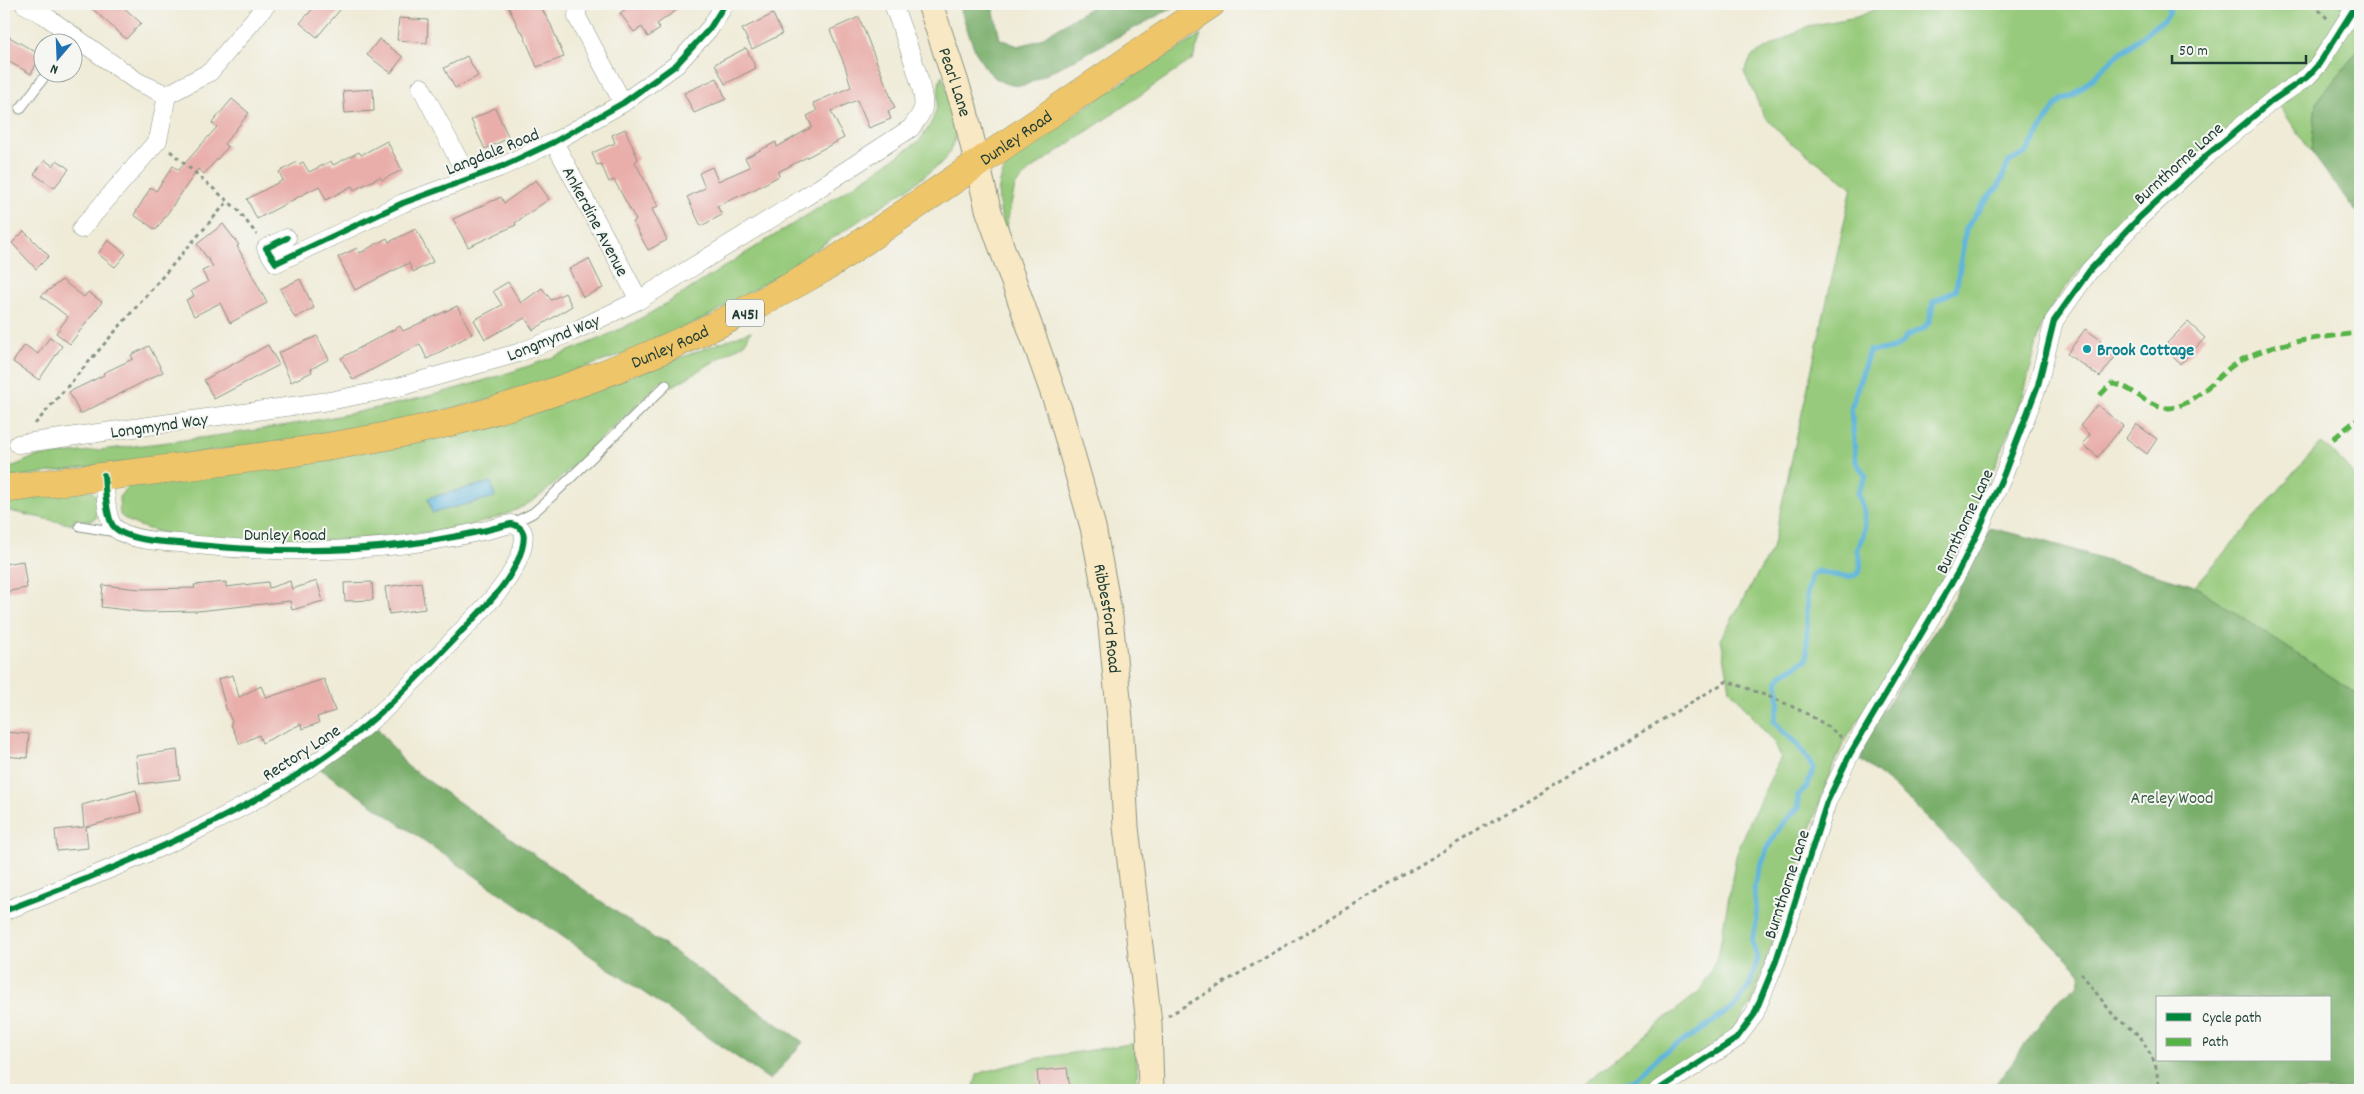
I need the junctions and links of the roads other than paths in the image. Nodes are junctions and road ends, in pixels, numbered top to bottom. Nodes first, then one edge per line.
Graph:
1 (24, 4) edge
2 (267, 4) edge
3 (578, 4) edge
4 (725, 4) edge
5 (894, 4) edge
6 (930, 4) edge
7 (1211, 4) edge
8 (2357, 4) edge
9 (63, 32) edge
10 (82, 46) edge
11 (40, 82) edge
12 (421, 87) dead end
13 (167, 95) junction
14 (624, 103) junction
15 (20, 109) dead end
16 (554, 142) junction
17 (978, 163) junction
18 (468, 178) junction
19 (80, 229) dead end
20 (287, 238) dead end
21 (639, 300) junction
22 (666, 385) dead end
23 (18, 444) road end
24 (104, 475) junction
25 (4, 489) edge
26 (511, 524) junction
27 (80, 526) dead end
28 (122, 533) junction
29 (4, 911) edge
30 (1151, 1090) edge
31 (1658, 1090) edge

1 - 9 street
2 - 13 street
3 - 14 street
4 - 14 street, Langdale Road
5 - 21 street, Longmynd Way
6 - 17 main road, Pearl Lane
7 - 17 main road, Dunley Road / A451
8 - 31 street, Burnthorne Lane
10 - 13 street
11 - 15 lane
12 - 18 street, Langdale Road
13 - 19 street
14 - 16 street, Langdale Road
16 - 18 street, Langdale Road
16 - 21 street, Ankerdine Avenue
17 - 24 main road, Dunley Road / A451
17 - 30 main road, Ribbesford Road
18 - 20 street, Langdale Road
21 - 23 street, Longmynd Way
22 - 26 lane
24 - 25 main road, Dunley Road / A451
24 - 28 street
26 - 28 street, Dunley Road
26 - 29 street, Rectory Lane
27 - 28 lane

